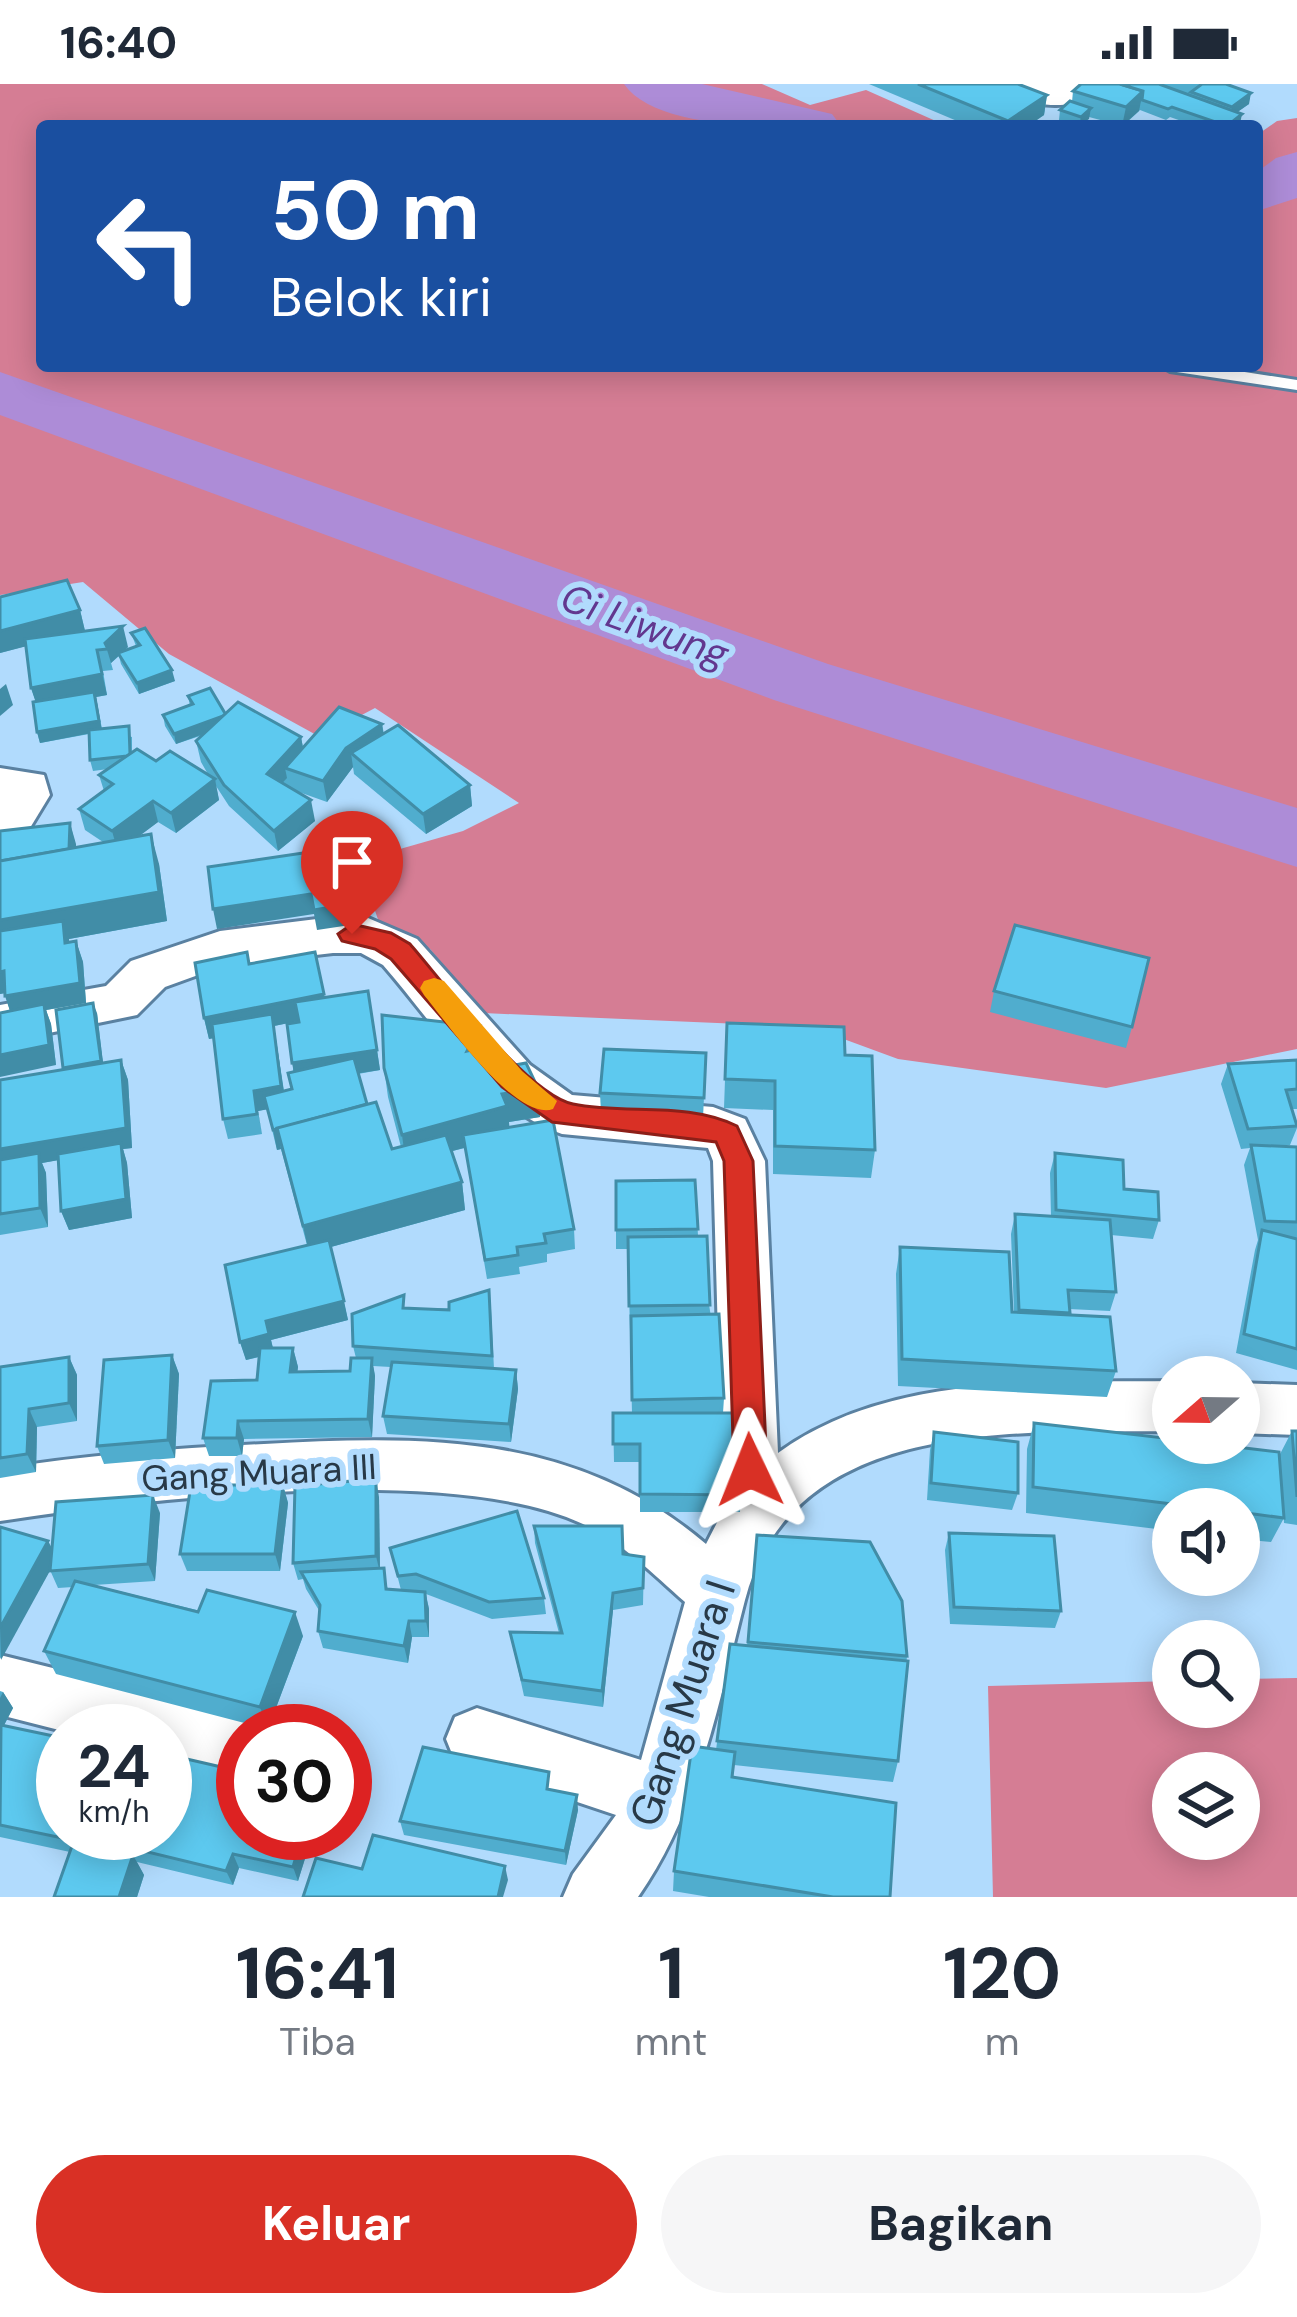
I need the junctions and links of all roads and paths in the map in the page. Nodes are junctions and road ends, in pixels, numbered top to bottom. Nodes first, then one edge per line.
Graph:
1 (1014, 84) edge
2 (1095, 84) edge
3 (1209, 372) edge
4 (1297, 386) edge
5 (0, 783) edge
6 (0, 840) edge
7 (0, 1024) edge
8 (1152, 1407) edge
9 (1260, 1409) edge
10 (1297, 1410) edge
11 (0, 1495) edge
12 (752, 1514) junction
13 (717, 1592) junction
14 (0, 1685) edge
15 (477, 1739) dead end
16 (216, 1740) edge
17 (660, 1798) junction
18 (596, 1897) edge

1 - 2 street
3 - 4 lane
5 - 6 street
7 - 12 street
8 - 12 street, Gang Muara I
9 - 10 street
11 - 13 street, Gang Muara III
12 - 13 street, Gang Muara I
13 - 17 street, Gang Muara I
14 - 16 street
15 - 17 street
17 - 18 street, Gang Muara I

